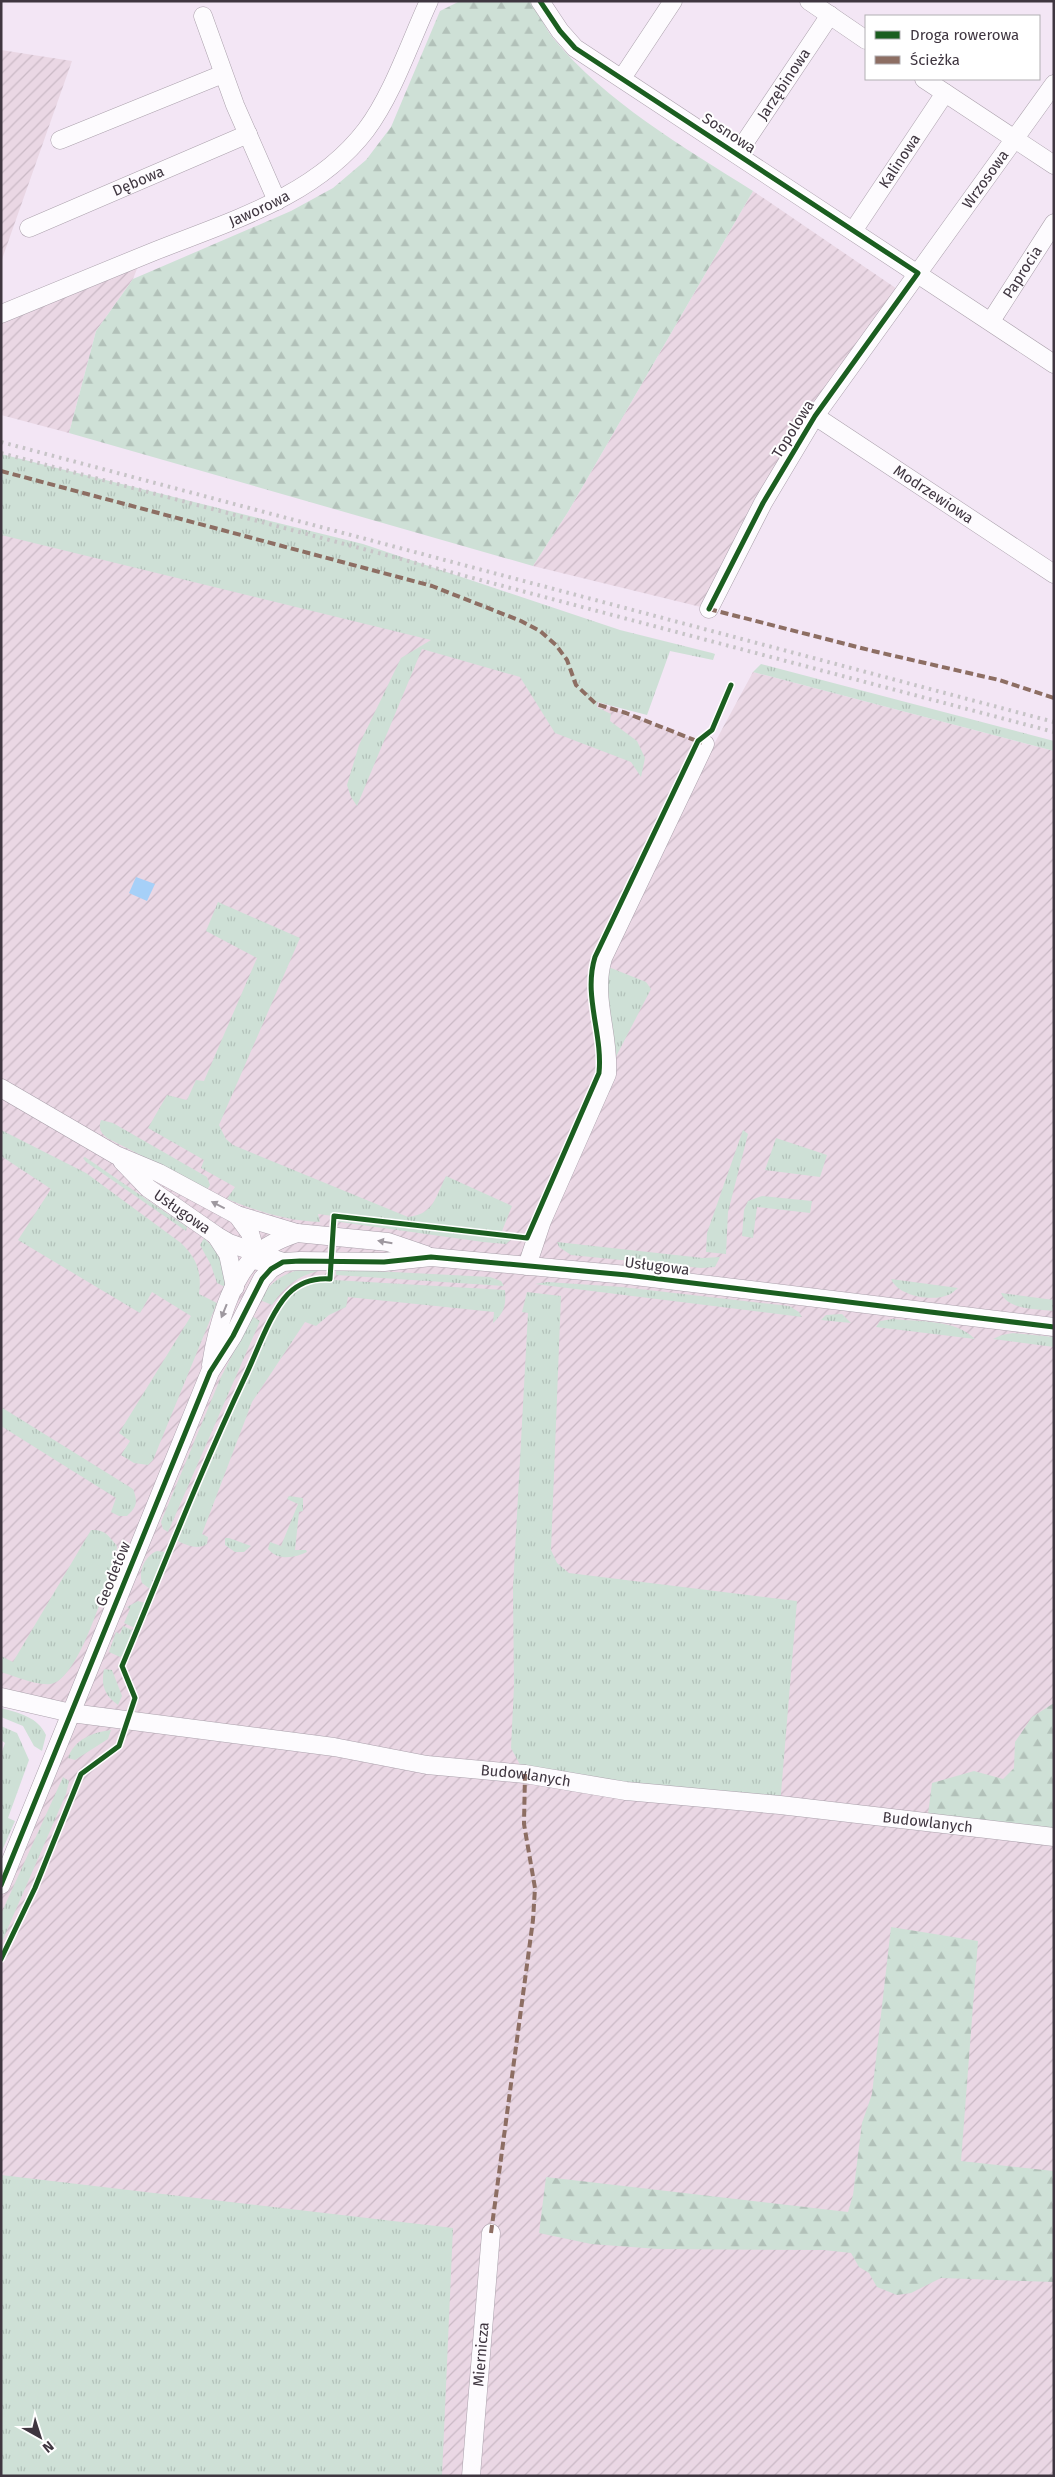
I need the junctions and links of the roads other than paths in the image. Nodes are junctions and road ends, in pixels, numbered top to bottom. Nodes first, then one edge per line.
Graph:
1 (429, 1) edge
2 (540, 1) edge
3 (673, 1) edge
4 (808, 1) edge
5 (830, 15) junction
6 (203, 16) dead end
7 (865, 39) edge
8 (223, 74) junction
9 (622, 78) junction
10 (926, 80) edge
11 (1054, 84) edge
12 (945, 93) junction
13 (248, 134) junction
14 (1016, 138) junction
15 (60, 140) dead end
16 (737, 154) junction
17 (1054, 165) edge
18 (277, 201) junction
19 (1054, 223) edge
20 (29, 228) dead end
21 (854, 231) junction
22 (918, 273) junction
23 (1, 314) edge
24 (991, 321) junction
25 (1054, 364) edge
26 (815, 416) junction
27 (1054, 574) edge
28 (708, 609) dead end
29 (705, 744) dead end
30 (1, 1088) edge
31 (116, 1155) junction
32 (237, 1215) junction
33 (296, 1233) junction
34 (217, 1236) junction
35 (257, 1254) junction
36 (431, 1257) junction
37 (283, 1262) junction
38 (527, 1266) junction
39 (262, 1278) junction
40 (235, 1287) junction
41 (1054, 1327) edge
42 (210, 1372) junction
43 (1, 1698) edge
44 (71, 1713) junction
45 (1054, 1837) edge
46 (1, 1885) edge
47 (491, 2233) dead end
48 (471, 2476) edge

1 - 18 street, Jaworowa
2 - 9 street, Sosnowa
3 - 9 street
4 - 5 street
5 - 7 street
5 - 16 street, Jarzębinowa
6 - 8 street
8 - 13 street
8 - 15 street
9 - 16 street, Sosnowa
10 - 12 street
11 - 14 street, Wrzosowa
12 - 14 street
12 - 21 street, Kalinowa
13 - 18 street
13 - 20 street, Dębowa
14 - 17 street
14 - 22 street, Wrzosowa
16 - 21 street, Sosnowa
18 - 23 street, Jaworowa
19 - 24 street, Paprocia
21 - 22 street, Sosnowa
22 - 24 street, Sosnowa
22 - 26 street, Topolowa
24 - 25 street, Sosnowa
26 - 27 street, Modrzewiowa
26 - 28 street, Topolowa
29 - 38 street
30 - 31 street, Usługowa
32 -> 31 street, Usługowa
31 - 34 street, Usługowa
32 - 33 street, Usługowa
32 - 35 street, Usługowa
33 - 35 street, Geodetów
36 -> 33 street, Usługowa
34 - 35 street, Usługowa
34 - 40 street
35 - 37 street, Usługowa
35 - 39 street, Usługowa
35 - 40 street, Geodetów
36 - 37 street, Usługowa
36 - 38 street, Usługowa
37 - 39 street
38 - 41 street, Usługowa
39 - 42 street, Geodetów
40 -> 42 street, Geodetów
42 - 44 street, Geodetów
43 - 44 street, Budowlanych
44 - 45 street, Budowlanych
44 - 46 street, Geodetów
47 - 48 street, Miernicza

